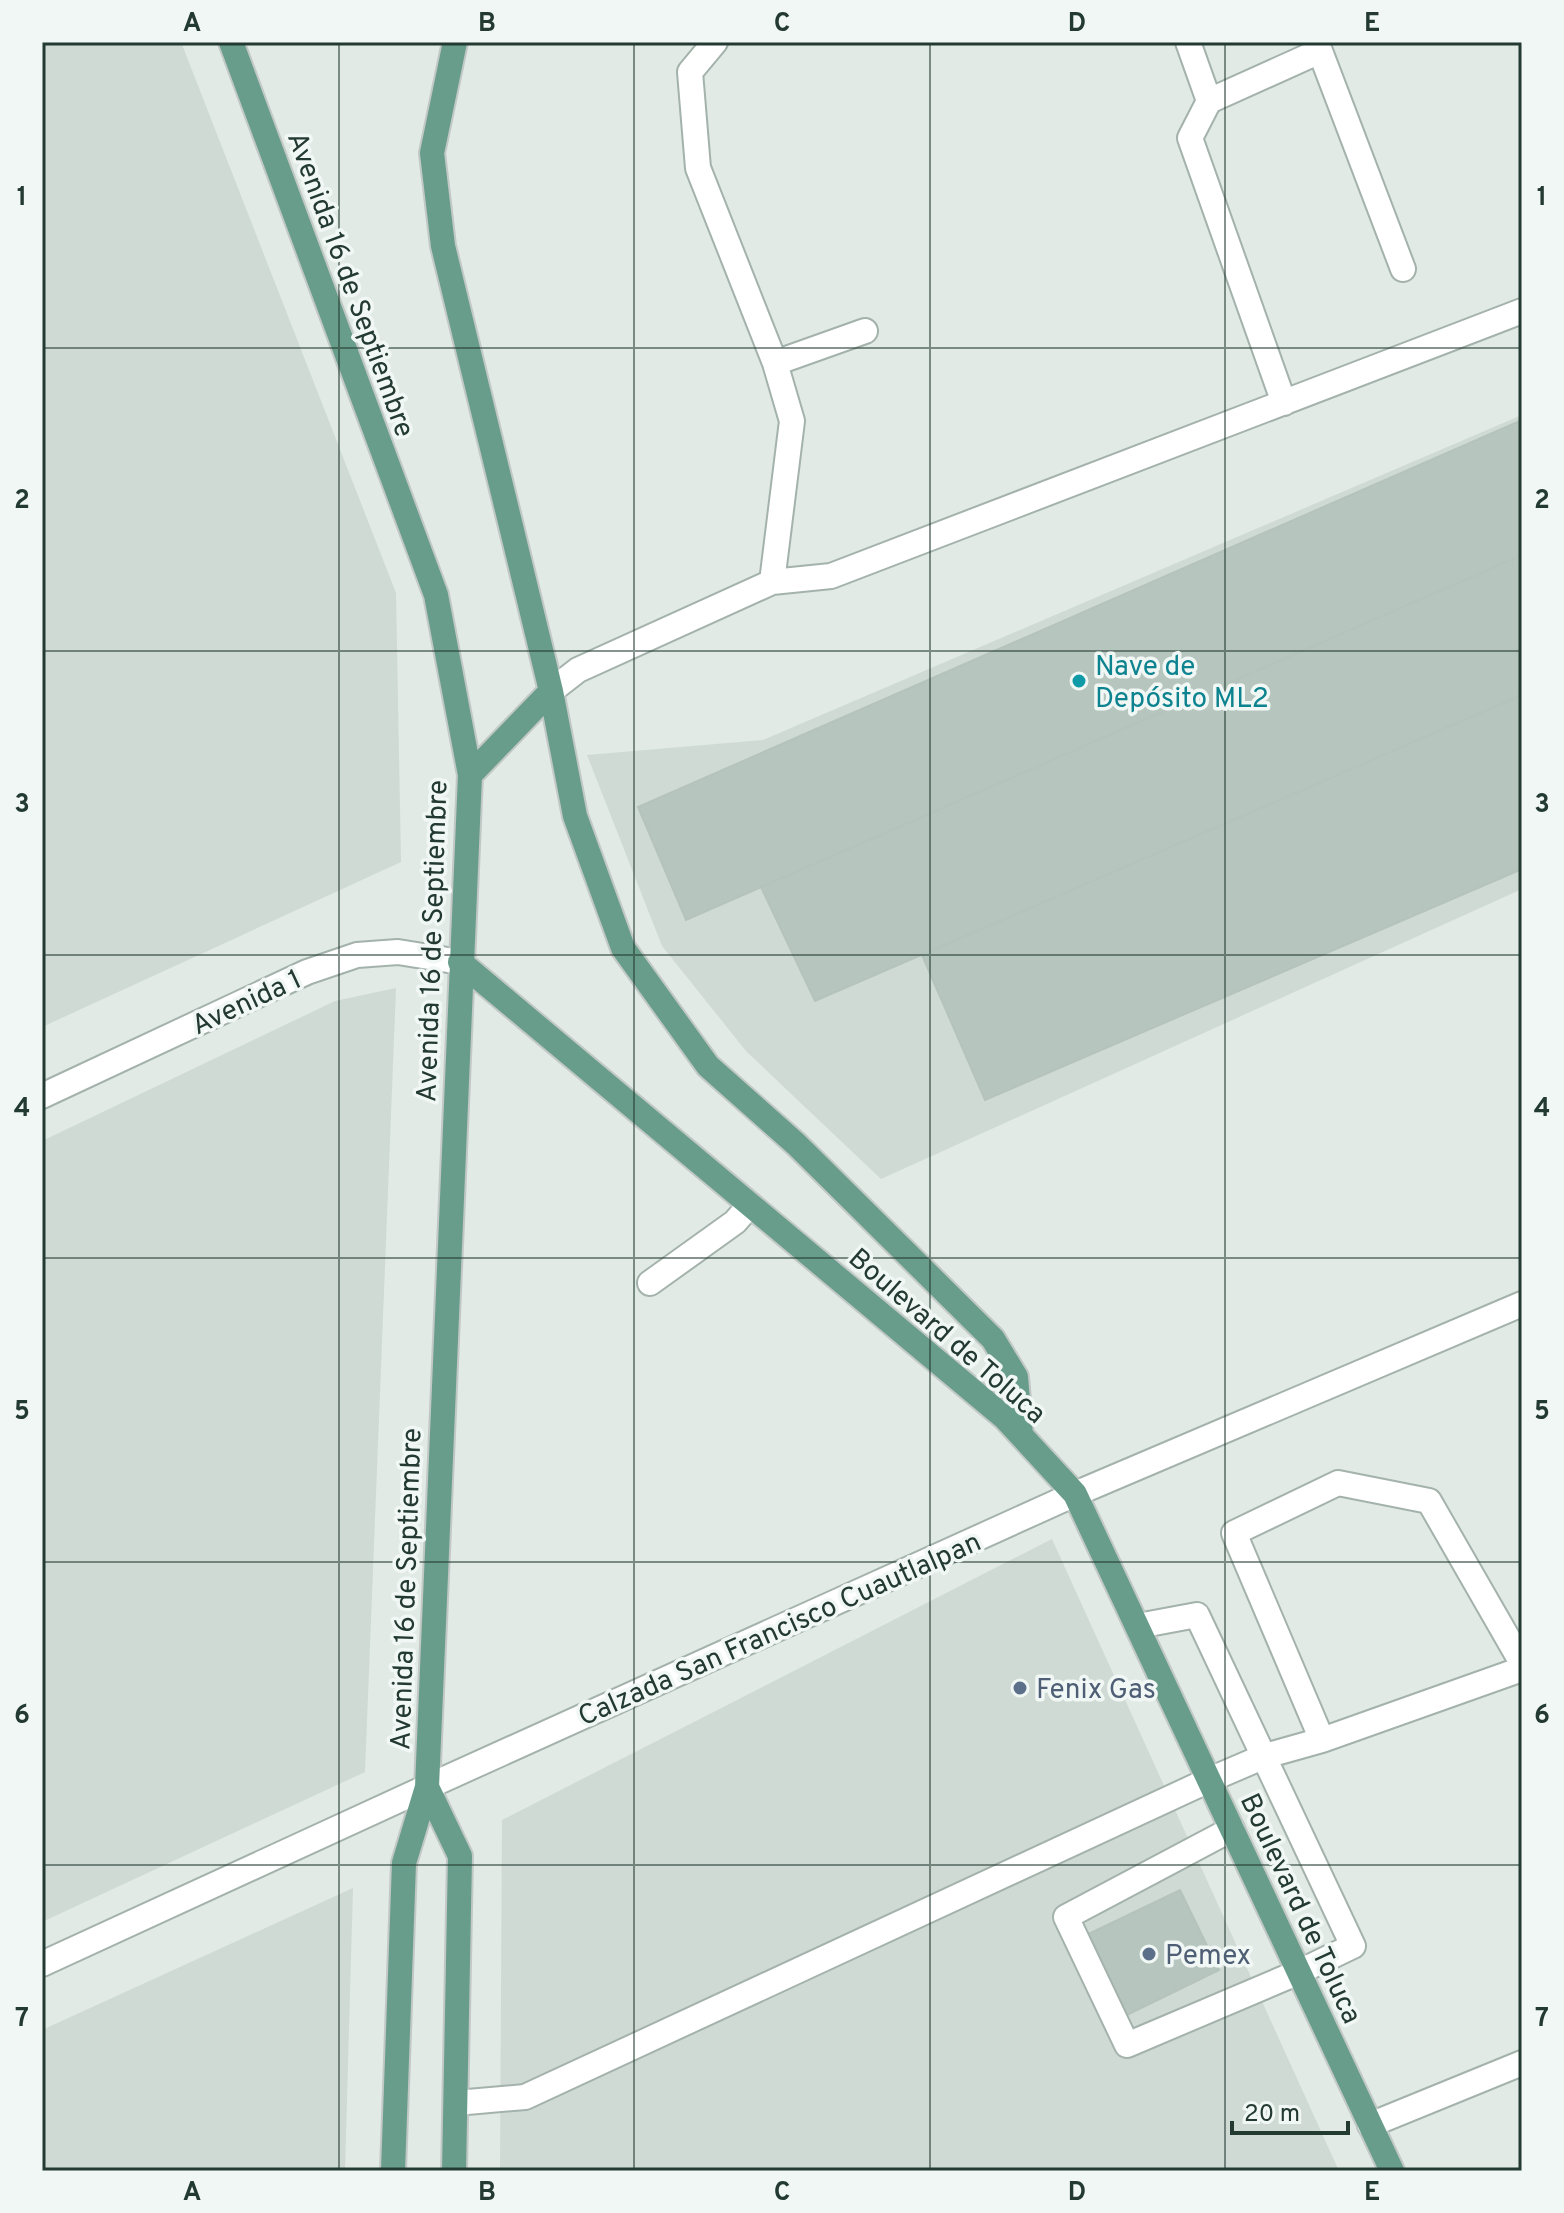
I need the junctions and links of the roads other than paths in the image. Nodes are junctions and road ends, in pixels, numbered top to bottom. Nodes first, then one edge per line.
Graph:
1 (231, 42) edge
2 (455, 42) edge
3 (715, 42) edge
4 (1188, 42) edge
5 (1209, 101) junction
6 (1403, 269) dead end
7 (1522, 311) edge
8 (865, 331) dead end
9 (775, 363) junction
10 (1284, 403) junction
11 (772, 582) junction
12 (551, 691) junction
13 (470, 775) junction
14 (460, 962) junction
15 (42, 1096) edge
16 (750, 1205) junction
17 (650, 1283) dead end
18 (1522, 1304) edge
19 (1021, 1435) junction
20 (1075, 1494) junction
21 (1138, 1626) junction
22 (1522, 1663) edge
23 (1522, 1669) edge
24 (1322, 1740) junction
25 (1265, 1756) junction
26 (1209, 1780) junction
27 (427, 1787) junction
28 (1232, 1829) junction
29 (42, 1964) edge
30 (1299, 1972) junction
31 (1522, 2063) edge
32 (456, 2103) junction
33 (1370, 2125) junction
34 (393, 2171) edge
35 (454, 2171) edge
36 (1392, 2171) edge

1 - 13 main road, Avenida 16 de Septiembre
2 - 12 main road
3 - 9 street
4 - 5 street
5 - 6 street
5 - 10 street
7 - 10 street
8 - 9 street
9 - 11 street
10 - 11 street
11 - 12 street
12 - 13 main road
12 - 19 main road
13 - 14 main road, Avenida 16 de Septiembre
14 - 15 street, Avenida 1
14 - 16 main road, Boulevard de Toluca
14 - 27 main road, Avenida 16 de Septiembre
16 - 17 street
16 - 19 main road, Boulevard de Toluca
18 - 20 street, Calzada San Francisco Cuautlalpan
19 - 20 main road, Boulevard de Toluca
20 - 21 main road, Boulevard de Toluca
20 - 27 street, Calzada San Francisco Cuautlalpan
21 - 25 street
21 - 26 main road, Boulevard de Toluca
22 - 24 street
23 - 24 street
24 - 25 street
25 - 26 street
25 - 30 street
26 - 28 main road, Boulevard de Toluca
26 - 32 street
27 - 29 street, Calzada San Francisco Cuautlalpan
27 - 32 main road, Avenida 16 de Septiembre
27 - 34 main road, Avenida 16 de Septiembre
28 - 30 main road, Boulevard de Toluca
28 - 30 street
30 - 33 main road, Boulevard de Toluca
31 - 33 street
32 - 35 main road, Avenida 16 de Septiembre
33 - 36 main road, Boulevard de Toluca

